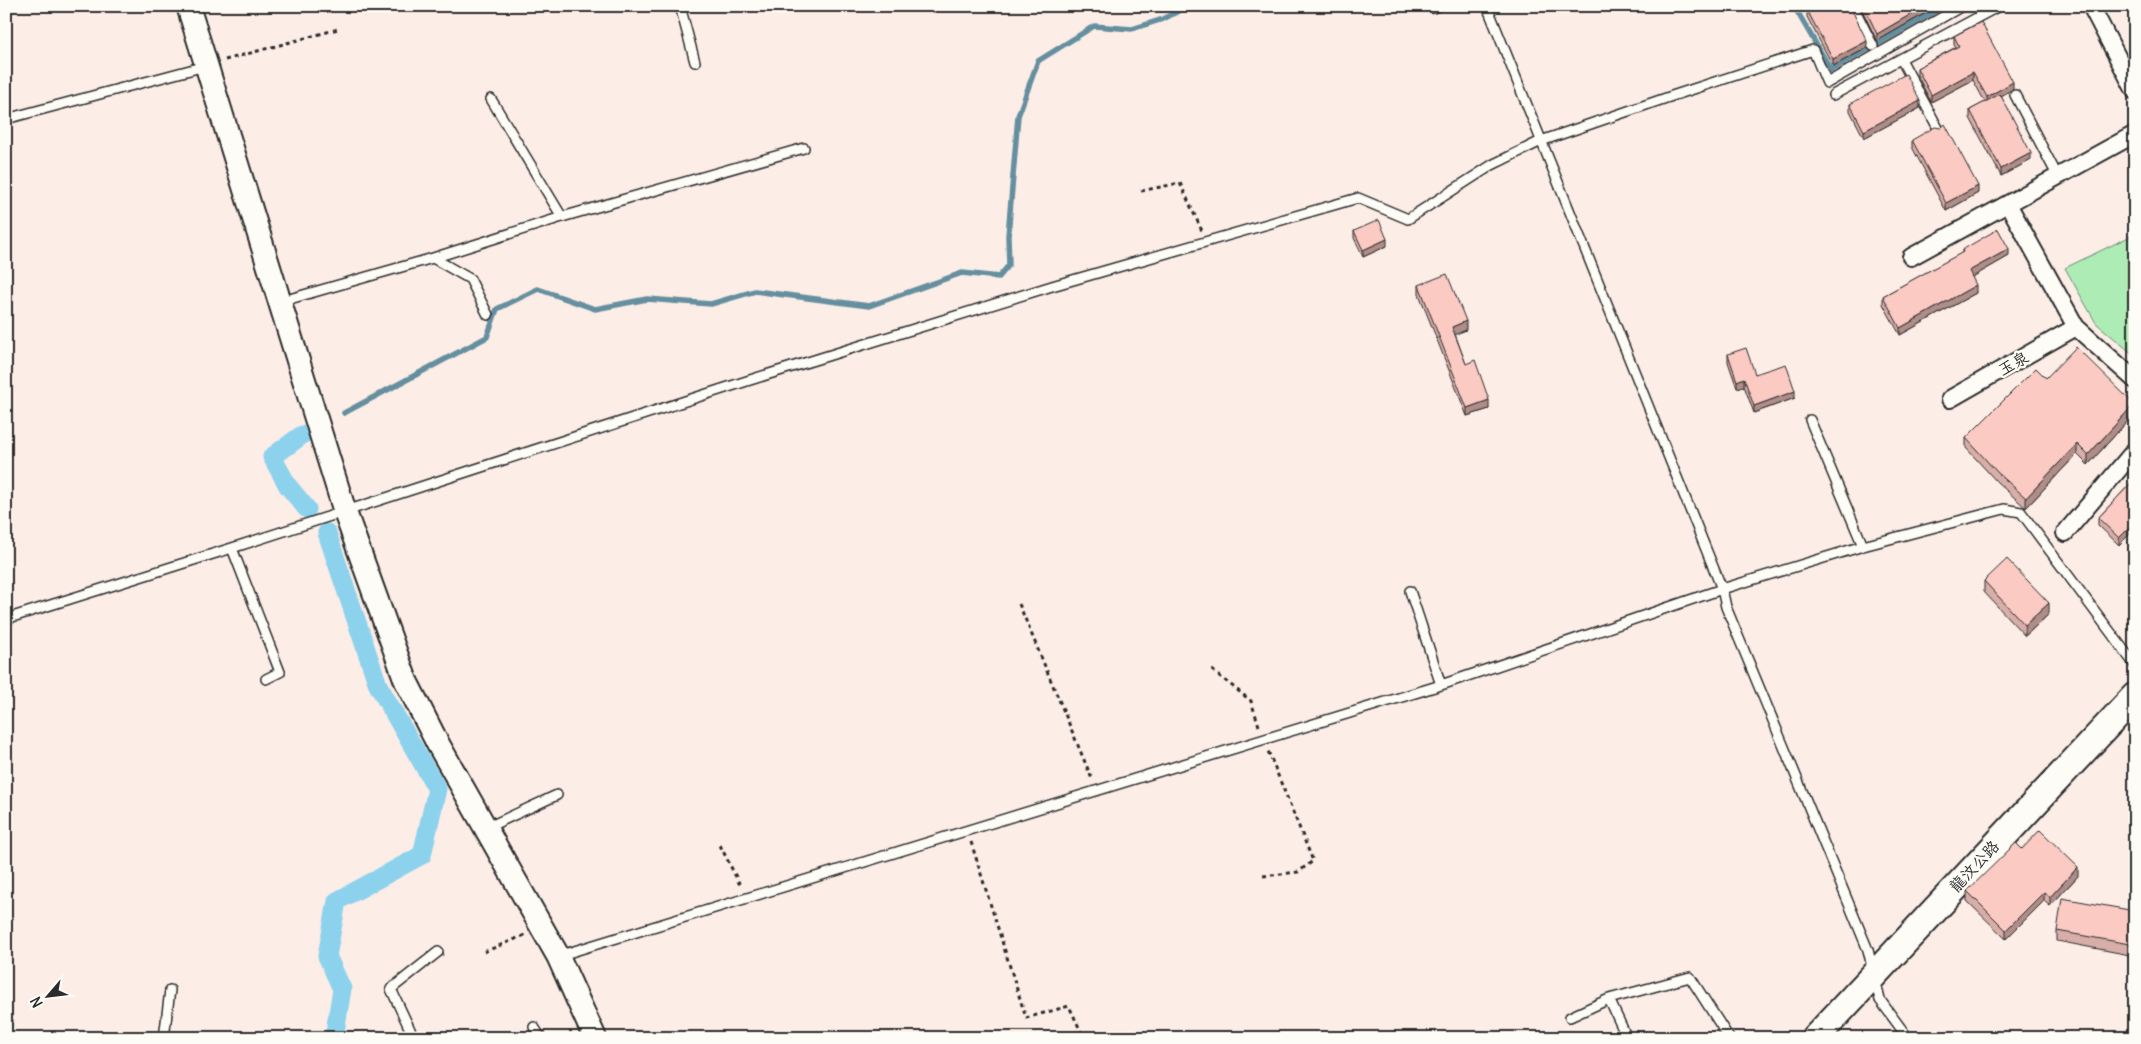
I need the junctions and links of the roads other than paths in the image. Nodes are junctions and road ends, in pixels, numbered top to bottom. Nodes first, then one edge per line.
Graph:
1 (188, 6) edge
2 (680, 6) edge
3 (1487, 6) edge
4 (1853, 6) edge
5 (1962, 6) edge
6 (1999, 6) edge
7 (2089, 7) edge
8 (1873, 46) dead end
9 (1901, 59) junction
10 (695, 62) dead end
11 (205, 66) junction
12 (2135, 90) edge
13 (1833, 95) dead end
14 (2015, 96) dead end
15 (491, 99) dead end
16 (6, 120) edge
17 (1939, 130) edge
18 (2135, 134) edge
19 (1541, 142) junction
20 (804, 148) dead end
21 (2058, 176) junction
22 (2008, 204) junction
23 (562, 217) junction
24 (1911, 257) dead end
25 (433, 258) junction
26 (278, 302) junction
27 (488, 315) dead end
28 (2076, 328) junction
29 (2135, 380) edge
30 (1950, 399) dead end
31 (1810, 420) dead end
32 (2135, 450) edge
33 (345, 512) junction
34 (2065, 533) dead end
35 (1863, 546) junction
36 (232, 548) junction
37 (1722, 589) junction
38 (1410, 591) dead end
39 (6, 619) edge
40 (2135, 665) edge
41 (266, 678) dead end
42 (1441, 685) junction
43 (2135, 696) edge
44 (557, 794) dead end
45 (486, 828) junction
46 (438, 952) dead end
47 (558, 956) junction
48 (1875, 972) junction
49 (170, 990) dead end
50 (1609, 999) junction
51 (1570, 1016) dead end
52 (534, 1027) dead end
53 (164, 1038) edge
54 (414, 1038) edge
55 (541, 1038) edge
56 (595, 1038) edge
57 (1627, 1038) edge
58 (1729, 1038) edge
59 (1815, 1038) edge
60 (1908, 1038) edge

1 - 11 main road
2 - 10 lane
3 - 19 lane
4 - 8 lane
5 - 19 lane
6 - 9 lane
7 - 12 street
9 - 13 lane
9 - 17 lane
11 - 16 lane
11 - 26 main road
14 - 21 lane
15 - 23 lane
18 - 21 street
19 - 33 lane
19 - 37 lane
20 - 23 lane
21 - 22 street
22 - 24 street
22 - 28 street
23 - 25 lane
25 - 26 lane
25 - 27 lane
26 - 33 main road
28 - 29 street
28 - 30 street, 玉泉
31 - 35 lane
32 - 34 street
33 - 36 lane
33 - 45 main road
35 - 37 lane
35 - 40 lane
36 - 39 lane
36 - 41 lane
37 - 42 lane
37 - 48 lane
38 - 42 lane
42 - 47 lane
43 - 48 main road, 龍汶公路
44 - 45 lane
45 - 47 main road
46 - 54 lane
47 - 56 main road
48 - 59 main road, 龍汶公路
48 - 60 lane
49 - 53 lane
50 - 51 lane
50 - 57 lane
50 - 58 lane
52 - 55 lane

